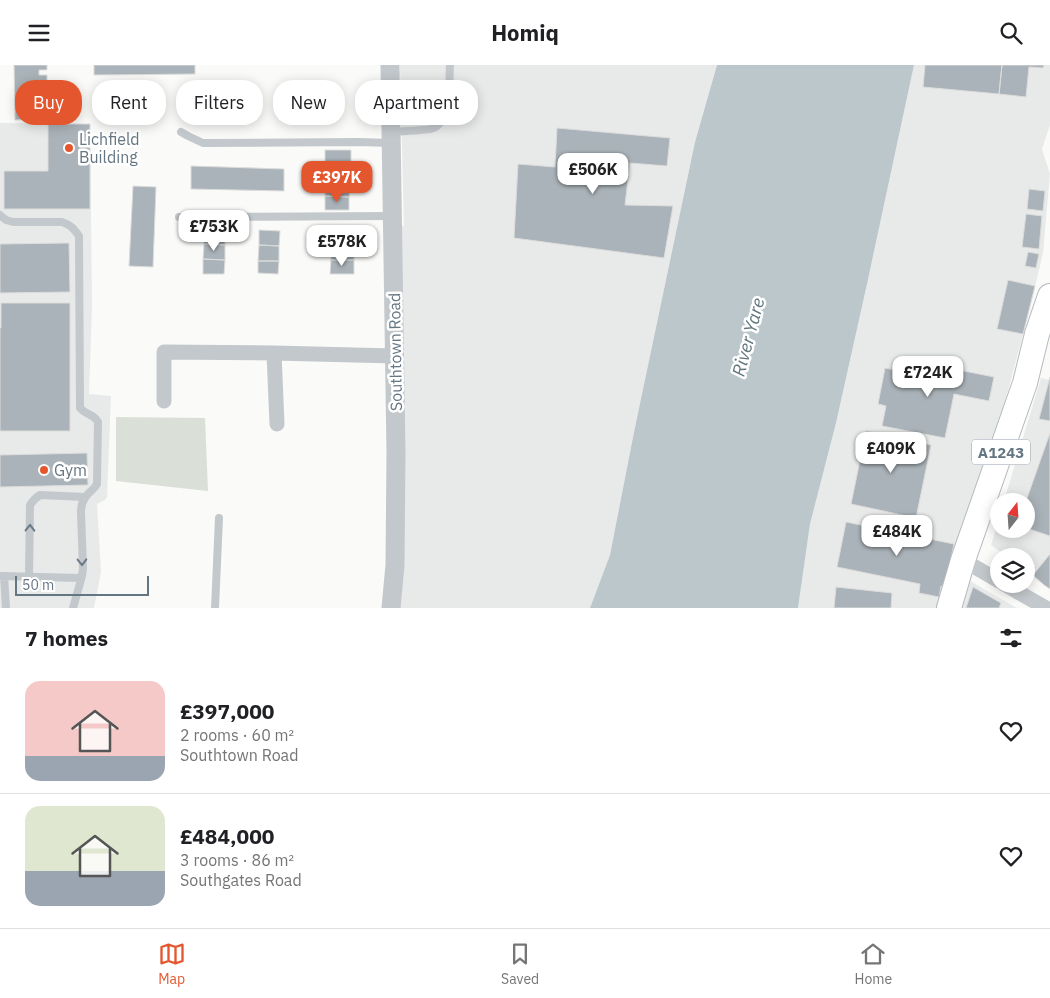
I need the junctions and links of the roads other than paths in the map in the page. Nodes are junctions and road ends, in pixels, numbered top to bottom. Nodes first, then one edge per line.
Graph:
1 (390, 65) edge
2 (450, 65) edge
3 (181, 132) dead end
4 (391, 137) junction
5 (0, 215) edge
6 (392, 216) junction
7 (178, 217) dead end
8 (1050, 296) edge
9 (274, 353) junction
10 (395, 356) junction
11 (164, 401) dead end
12 (277, 424) dead end
13 (85, 497) junction
14 (218, 518) dead end
15 (963, 560) junction
16 (2, 576) edge
17 (990, 576) edge
18 (29, 577) junction
19 (81, 578) junction
20 (1020, 593) edge
21 (6, 608) edge
22 (73, 608) edge
23 (215, 608) edge
24 (391, 608) edge
25 (949, 608) edge
26 (1046, 608) edge

1 - 4 street, Southtown Road
2 - 4 lane
3 - 4 lane
4 - 6 street, Southtown Road
5 - 13 lane
6 - 7 lane
6 - 10 street, Southtown Road
8 - 15 main road, A1243
9 - 10 street
9 - 11 street
9 - 12 street
10 - 24 street, Southtown Road
18 -> 13 lane
13 -> 19 lane
14 - 23 lane
15 - 17 street
15 - 25 main road, A1243
16 - 18 lane
16 - 21 lane
18 - 19 lane
19 - 22 lane
20 - 26 street

